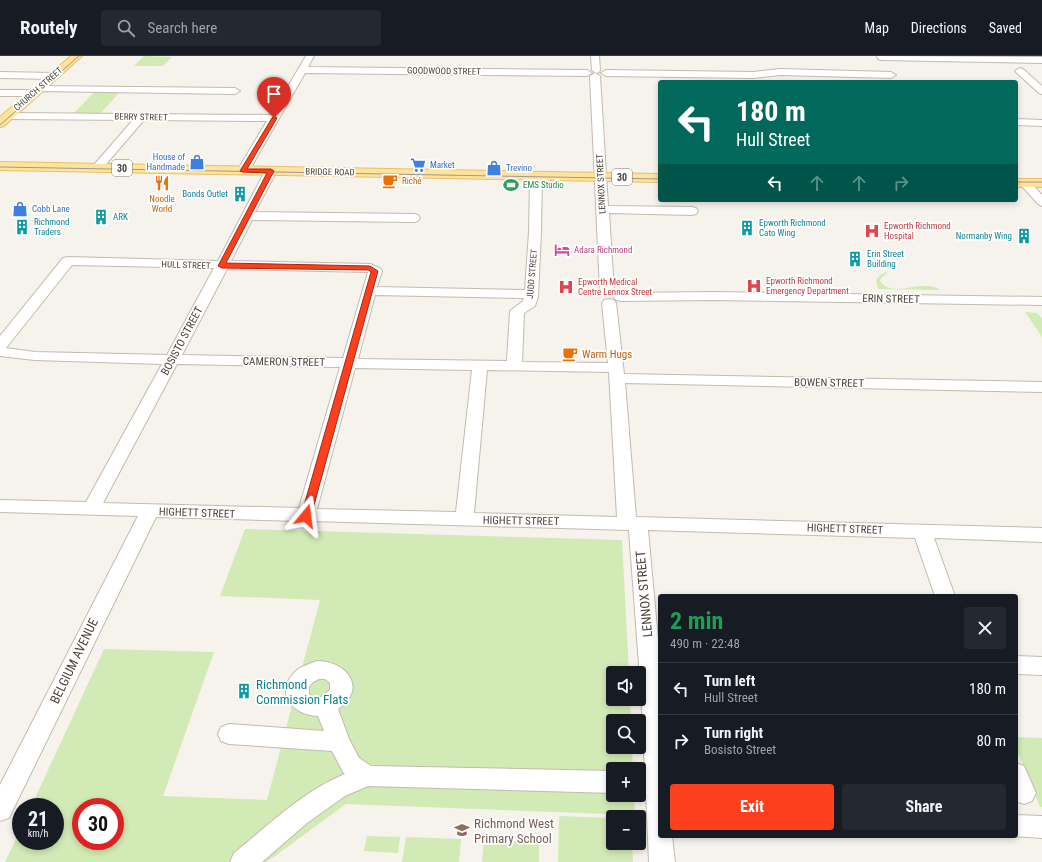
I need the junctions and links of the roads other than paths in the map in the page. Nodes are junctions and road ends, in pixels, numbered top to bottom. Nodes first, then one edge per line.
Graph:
1 (77, 56) edge
2 (310, 56) edge
3 (595, 56) edge
4 (880, 57) edge
5 (1042, 60) edge
6 (468, 62) dead end
7 (301, 70) junction
8 (466, 71) junction
9 (1020, 71) dead end
10 (596, 73) junction
11 (0, 75) edge
12 (54, 76) junction
13 (739, 78) edge
14 (894, 78) edge
15 (36, 91) junction
16 (235, 91) dead end
17 (1042, 92) edge
18 (0, 93) edge
19 (141, 117) junction
20 (274, 118) junction
21 (4, 119) edge
22 (1018, 122) edge
23 (1042, 123) edge
24 (0, 166) edge
25 (97, 168) junction
26 (243, 171) junction
27 (271, 171) junction
28 (363, 173) junction
29 (382, 173) junction
30 (536, 176) junction
31 (601, 177) junction
32 (658, 178) edge
33 (1021, 183) edge
34 (1042, 183) edge
35 (1042, 202) edge
36 (603, 209) junction
37 (692, 211) dead end
38 (248, 216) junction
39 (414, 218) dead end
40 (222, 266) junction
41 (369, 291) junction
42 (531, 294) junction
43 (612, 297) junction
44 (1042, 301) edge
45 (0, 346) edge
46 (0, 352) edge
47 (172, 360) junction
48 (350, 363) junction
49 (480, 365) junction
50 (514, 366) junction
51 (616, 373) junction
52 (1042, 387) edge
53 (0, 506) edge
54 (91, 509) junction
55 (149, 512) junction
56 (306, 516) junction
57 (464, 520) junction
58 (632, 523) junction
59 (922, 531) junction
60 (1042, 535) edge
61 (944, 594) edge
62 (1018, 665) edge
63 (1042, 666) edge
64 (656, 692) edge
65 (325, 705) dead end
66 (229, 734) dead end
67 (339, 742) junction
68 (367, 776) junction
69 (606, 782) edge
70 (648, 783) edge
71 (0, 810) edge
72 (658, 817) edge
73 (1018, 826) edge
74 (1042, 827) edge
75 (661, 838) edge
76 (243, 862) edge
77 (662, 862) edge

1 - 12 main road, CHURCH STREET
2 - 7 street
3 - 10 street, LENNOX STREET
4 - 5 street
4 - 14 street
6 - 8 street
7 - 8 street, GOODWOOD STREET
7 - 20 street
8 - 10 street, GOODWOOD STREET
9 - 17 street
10 - 13 street, GOODWOOD STREET
10 - 31 street, LENNOX STREET
11 - 12 street
12 - 15 main road, CHURCH STREET
13 - 14 street, GOODWOOD STREET
15 - 16 street
15 - 18 street
15 - 21 main road, CHURCH STREET
19 - 20 street, BERRY STREET
19 - 21 street, BERRY STREET
19 - 25 street
20 - 26 street
22 - 23 street
24 - 25 main road, BRIDGE ROAD / 30
25 - 26 main road, BRIDGE ROAD / 30
26 - 27 main road, BRIDGE ROAD / 30
26 - 28 main road, 30
27 - 28 main road, BRIDGE ROAD / 30
27 - 29 main road, 30
27 - 38 street, BOSISTO STREET
28 - 29 main road, BRIDGE ROAD / 30
29 - 30 main road, BRIDGE ROAD / 30
30 - 31 main road, BRIDGE ROAD / 30
30 - 42 street, JUDD STREET
31 - 32 main road, BRIDGE ROAD / 30
31 - 36 street, LENNOX STREET
33 - 34 main road
33 - 35 street
36 - 37 street
36 - 43 street, LENNOX STREET
38 - 39 street
38 - 40 street, BOSISTO STREET
40 - 41 street, HULL STREET
40 - 45 street, HULL STREET
40 - 47 street, BOSISTO STREET
41 - 42 street
41 - 48 street
42 - 50 street, JUDD STREET
43 - 44 street, ERIN STREET
43 - 51 street, LENNOX STREET
46 - 47 street, CAMERON STREET
47 - 48 street, CAMERON STREET
47 - 54 street, BOSISTO STREET
48 - 49 street, CAMERON STREET
48 - 56 street
49 - 50 street, CAMERON STREET
49 - 57 street
50 - 51 street, CAMERON STREET
51 - 52 street, BOWEN STREET
51 - 58 street, LENNOX STREET
53 - 54 street, HIGHETT STREET
54 - 55 street, HIGHETT STREET
55 - 56 street, HIGHETT STREET
55 - 71 street, BELGIUM AVENUE
56 - 57 street, HIGHETT STREET
57 - 58 street, HIGHETT STREET
58 - 59 street, HIGHETT STREET
58 - 64 street, LENNOX STREET
59 - 60 street, HIGHETT STREET
59 - 61 street
62 - 63 street
64 - 70 street, LENNOX STREET
65 - 67 street
66 - 67 street
67 - 68 street
68 - 69 street
68 - 76 street
70 - 72 street, LENNOX STREET
73 - 74 street
75 - 77 street, LENNOX STREET

